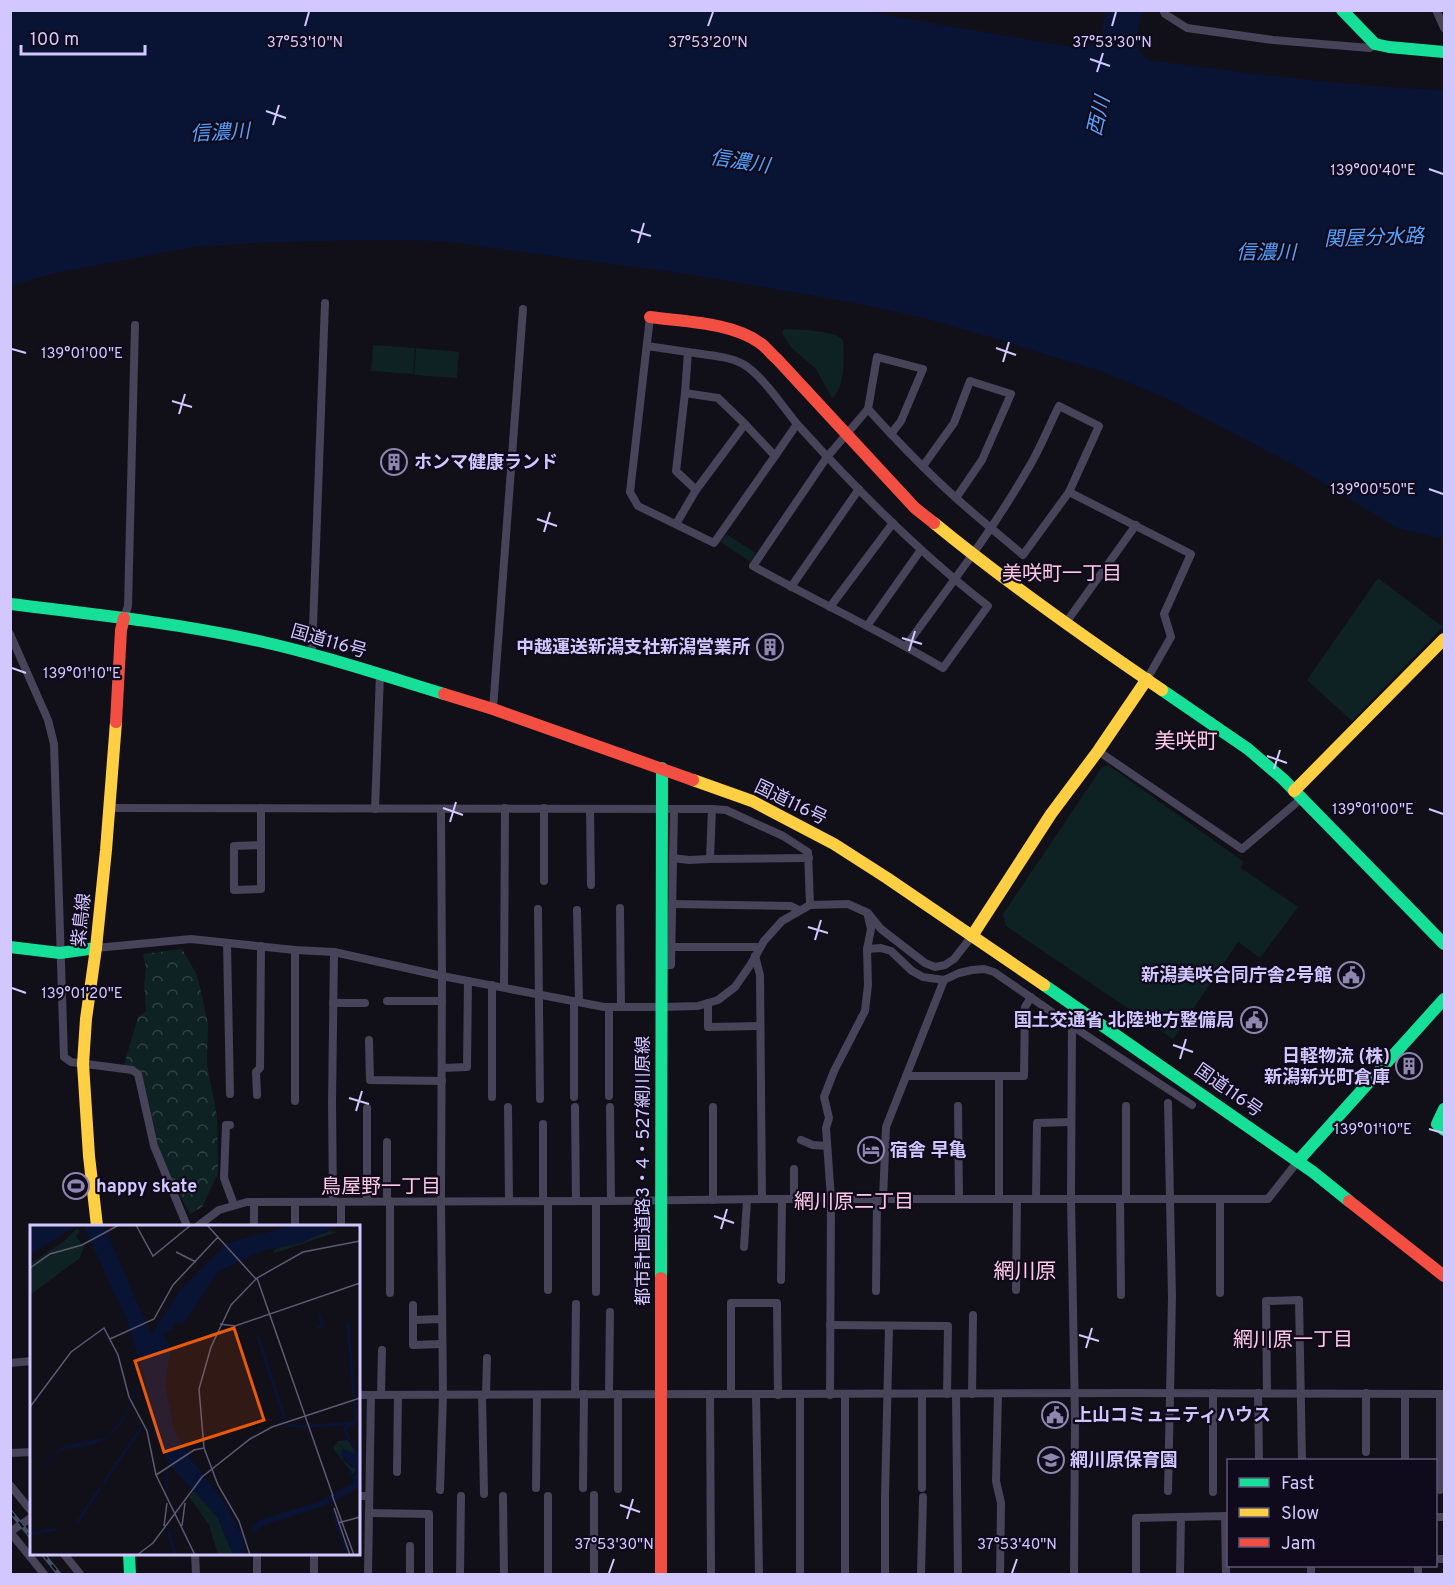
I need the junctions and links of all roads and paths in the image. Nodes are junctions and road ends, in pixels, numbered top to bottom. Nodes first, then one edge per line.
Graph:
1 (1163, 10) edge
2 (1342, 10) edge
3 (1436, 10) edge
4 (1444, 28) edge
5 (1375, 44) junction
6 (1444, 52) edge
7 (325, 303) dead end
8 (523, 309) dead end
9 (650, 317) joint
10 (135, 324) dead end
11 (647, 346) junction
12 (688, 352) junction
13 (685, 393) junction
14 (868, 409) junction
15 (745, 424) junction
16 (796, 424) junction
17 (891, 434) junction
18 (846, 435) junction
19 (775, 456) junction
20 (827, 457) junction
21 (923, 466) junction
22 (859, 489) junction
23 (696, 490) junction
24 (1069, 492) junction
25 (956, 498) junction
26 (893, 523) junction
27 (675, 524) junction
28 (1136, 525) junction
29 (990, 527) junction
30 (920, 551) junction
31 (972, 555) junction
32 (954, 580) junction
33 (791, 587) junction
34 (10, 604) edge
35 (830, 607) junction
36 (124, 618) junction
37 (1065, 624) junction
38 (867, 626) junction
39 (10, 634) edge
40 (1444, 639) edge
41 (906, 646) junction
42 (312, 654) junction
43 (380, 674) junction
44 (1147, 679) junction
45 (493, 709) junction
46 (1098, 752) junction
47 (662, 768) junction
48 (1298, 794) junction
49 (110, 808) junction
50 (261, 808) junction
51 (375, 808) junction
52 (505, 808) junction
53 (544, 808) junction
54 (590, 808) junction
55 (441, 809) junction
56 (668, 809) junction
57 (712, 809) junction
58 (261, 845) junction
59 (673, 858) junction
60 (809, 858) junction
61 (710, 859) junction
62 (544, 881) dead end
63 (591, 885) dead end
64 (672, 904) junction
65 (810, 905) junction
66 (620, 908) dead end
67 (538, 909) dead end
68 (577, 910) dead end
69 (799, 910) junction
70 (868, 913) junction
71 (972, 936) junction
72 (227, 943) junction
73 (1444, 945) edge
74 (261, 946) junction
75 (672, 947) junction
76 (760, 947) junction
77 (10, 948) edge
78 (96, 948) junction
79 (867, 949) junction
80 (295, 950) junction
81 (334, 952) junction
82 (60, 953) junction
83 (755, 956) junction
84 (662, 966) junction
85 (442, 976) junction
86 (944, 980) junction
87 (468, 981) junction
88 (492, 985) junction
89 (504, 987) junction
90 (540, 994) junction
91 (1031, 997) junction
92 (1444, 999) edge
93 (387, 1001) dead end
94 (442, 1001) junction
95 (576, 1001) junction
96 (333, 1003) junction
97 (365, 1003) dead end
98 (708, 1003) junction
99 (609, 1007) junction
100 (621, 1007) junction
101 (662, 1007) junction
102 (760, 1026) junction
103 (1072, 1026) junction
104 (369, 1040) dead end
105 (83, 1064) junction
106 (442, 1068) junction
107 (906, 1076) junction
108 (999, 1076) junction
109 (442, 1082) junction
110 (230, 1094) dead end
111 (257, 1095) dead end
112 (609, 1096) dead end
113 (492, 1097) dead end
114 (574, 1097) dead end
115 (540, 1099) dead end
116 (295, 1101) dead end
117 (1168, 1103) dead end
118 (1192, 1105) dead end
119 (958, 1106) dead end
120 (1126, 1106) dead end
121 (508, 1107) dead end
122 (575, 1107) dead end
123 (610, 1107) dead end
124 (713, 1107) dead end
125 (367, 1108) dead end
126 (1444, 1109) edge
127 (1071, 1122) junction
128 (543, 1124) dead end
129 (230, 1125) dead end
130 (1444, 1130) edge
131 (801, 1140) dead end
132 (387, 1142) dead end
133 (827, 1146) junction
134 (1298, 1161) junction
135 (794, 1169) dead end
136 (1071, 1198) junction
137 (1123, 1198) junction
138 (762, 1199) junction
139 (782, 1199) junction
140 (794, 1199) junction
141 (831, 1199) junction
142 (880, 1199) junction
143 (959, 1199) junction
144 (999, 1199) junction
145 (1017, 1199) junction
146 (1036, 1199) junction
147 (1171, 1199) junction
148 (1220, 1199) junction
149 (661, 1200) junction
150 (713, 1200) junction
151 (747, 1200) junction
152 (367, 1201) junction
153 (389, 1201) junction
154 (441, 1201) junction
155 (509, 1201) junction
156 (545, 1201) junction
157 (576, 1201) junction
158 (596, 1201) junction
159 (611, 1201) junction
160 (254, 1202) junction
161 (295, 1202) junction
162 (337, 1202) junction
163 (234, 1205) junction
164 (97, 1225) edge
165 (186, 1225) edge
166 (200, 1225) edge
167 (254, 1225) edge
168 (295, 1225) edge
169 (341, 1225) edge
170 (744, 1247) dead end
171 (1444, 1276) edge
172 (781, 1280) dead end
173 (548, 1290) dead end
174 (1016, 1290) dead end
175 (876, 1291) dead end
176 (596, 1292) dead end
177 (390, 1293) dead end
178 (1220, 1293) dead end
179 (1121, 1296) dead end
180 (576, 1304) dead end
181 (413, 1305) dead end
182 (610, 1312) dead end
183 (973, 1315) dead end
184 (442, 1319) junction
185 (413, 1320) junction
186 (830, 1325) junction
187 (889, 1326) junction
188 (442, 1344) junction
189 (382, 1350) dead end
190 (487, 1358) dead end
191 (30, 1361) edge
192 (10, 1363) edge
193 (1074, 1393) junction
194 (1170, 1393) junction
195 (1213, 1393) junction
196 (1263, 1393) junction
197 (1302, 1393) junction
198 (1366, 1393) junction
199 (579, 1394) junction
200 (614, 1394) junction
201 (661, 1394) junction
202 (710, 1394) junction
203 (731, 1394) junction
204 (756, 1394) junction
205 (888, 1394) junction
206 (922, 1394) junction
207 (951, 1394) junction
208 (972, 1394) junction
209 (998, 1394) junction
210 (1405, 1394) junction
211 (1442, 1394) edge
212 (360, 1395) edge
213 (371, 1395) junction
214 (381, 1395) junction
215 (398, 1395) junction
216 (443, 1395) junction
217 (484, 1395) junction
218 (537, 1395) junction
219 (778, 1395) junction
220 (800, 1395) junction
221 (830, 1395) junction
222 (845, 1395) junction
223 (30, 1452) edge
224 (1366, 1452) dead end
225 (10, 1453) edge
226 (1259, 1459) edge
227 (1302, 1459) edge
228 (1405, 1459) edge
229 (397, 1472) dead end
230 (10, 1485) edge
231 (536, 1488) dead end
232 (583, 1488) dead end
233 (618, 1489) dead end
234 (440, 1490) dead end
235 (1440, 1490) dead end
236 (1168, 1491) dead end
237 (1213, 1492) dead end
238 (484, 1494) dead end
239 (594, 1495) dead end
240 (360, 1496) edge
241 (369, 1496) junction
242 (461, 1496) dead end
243 (503, 1496) dead end
244 (548, 1496) dead end
245 (30, 1510) edge
246 (369, 1514) junction
247 (1181, 1517) junction
248 (30, 1518) edge
249 (10, 1532) edge
250 (410, 1546) dead end
251 (65, 1555) edge
252 (129, 1555) edge
253 (195, 1555) edge
254 (256, 1555) edge
255 (314, 1555) edge
256 (44, 1575) edge
257 (80, 1575) edge
258 (130, 1575) edge
259 (196, 1575) edge
260 (257, 1575) edge
261 (314, 1575) edge
262 (368, 1575) edge
263 (410, 1575) edge
264 (429, 1575) edge
265 (460, 1575) edge
266 (504, 1575) edge
267 (548, 1575) edge
268 (594, 1575) edge
269 (661, 1575) edge
270 (711, 1575) edge
271 (759, 1575) edge
272 (800, 1575) edge
273 (845, 1575) edge
274 (885, 1575) edge
275 (921, 1575) edge
276 (958, 1575) edge
277 (1000, 1575) edge
278 (1074, 1575) edge
279 (1136, 1575) edge
280 (1180, 1575) edge
281 (1226, 1575) edge

1 - 5 street
2 - 5 main road
3 - 4 street
5 - 6 main road
7 - 42 street
8 - 45 street
9 - 11 street
9 - 18 main road
10 - 36 street
11 - 12 street
11 - 27 street
12 - 13 street
12 - 16 street
13 - 15 street
13 - 23 street
14 - 17 street
14 - 17 street
14 - 18 street
15 - 19 street
15 - 23 street
16 - 19 street
16 - 20 street
17 - 21 street
18 - 20 street
18 - 31 main road
19 - 27 street
20 - 22 street
20 - 33 street
21 - 25 street
21 - 25 street
22 - 26 street
22 - 33 street
23 - 27 street
24 - 28 street
24 - 29 street
24 - 29 street
25 - 29 street
26 - 30 street
26 - 35 street
28 - 37 street
28 - 44 street
29 - 31 street
30 - 32 street
30 - 38 street
31 - 32 street
31 - 37 main road
32 - 41 street
32 - 41 street
33 - 35 street
34 - 36 main road, 国道116号
35 - 38 street
36 - 42 main road, 国道116号
36 - 49 main road, 紫鳥線
37 - 44 main road
38 - 41 street
39 - 82 street
40 - 48 main road
42 - 43 main road, 国道116号
43 - 45 main road, 国道116号
43 - 51 street
44 - 46 main road
44 - 48 main road
45 - 47 main road, 国道116号
46 - 48 street
46 - 71 main road
47 - 56 main road, 都市計画道路3・4・527網川原線
47 - 71 main road, 国道116号
48 - 73 main road
49 - 50 street
49 - 78 main road, 紫鳥線
50 - 51 street
50 - 58 street
51 - 55 street
52 - 53 street
52 - 55 street
52 - 89 street
53 - 54 street
53 - 62 street
54 - 56 street
54 - 63 street
55 - 85 street
56 - 57 street
56 - 59 street
56 - 84 main road, 都市計画道路3・4・527網川原線
57 - 60 street
57 - 61 street
58 - 58 street
59 - 61 street
59 - 64 street
60 - 61 street
60 - 65 street
64 - 69 street
64 - 75 street
65 - 69 street
65 - 70 street
66 - 100 street
67 - 90 street
68 - 95 street
69 - 76 street
70 - 71 street
70 - 79 street
71 - 134 main road, 国道116号
72 - 74 street
72 - 78 street
72 - 110 street
74 - 80 street
74 - 111 street
75 - 76 street
75 - 84 street
76 - 83 street
77 - 82 main road
78 - 82 main road
78 - 105 main road, 紫鳥線
79 - 86 street
79 - 133 street
80 - 81 street
80 - 116 street
81 - 85 street
81 - 96 street
82 - 105 street
83 - 98 street
83 - 102 street
84 - 101 main road, 都市計画道路3・4・527網川原線
85 - 87 street
85 - 94 street
86 - 91 street
86 - 107 street
87 - 88 street
87 - 106 street
88 - 89 street
88 - 113 street
89 - 90 street
90 - 95 street
90 - 115 street
91 - 103 street
91 - 108 street
92 - 134 main road
93 - 94 street
94 - 106 street
95 - 99 street
95 - 114 street
96 - 97 street
96 - 162 street
98 - 101 street
98 - 102 street
99 - 100 street
99 - 112 street
100 - 101 street
101 - 149 main road, 都市計画道路3・4・527網川原線
102 - 138 street
103 - 118 street
103 - 127 street
104 - 109 street
105 - 164 main road, 紫鳥線
105 - 165 street
106 - 109 street
107 - 108 street
107 - 142 street
108 - 144 street
109 - 154 street
117 - 147 street
119 - 143 street
120 - 137 street
121 - 155 street
122 - 157 street
123 - 159 street
124 - 150 street
125 - 152 street
126 - 130 main road
127 - 136 street
127 - 146 street
128 - 156 street
129 - 163 street
131 - 133 street
132 - 153 street
133 - 141 street
134 - 148 street
134 - 171 main road, 国道116号
135 - 140 street
136 - 137 street
136 - 146 street
136 - 193 street
137 - 147 street
137 - 179 street
138 - 139 street
138 - 151 street
139 - 140 street
139 - 172 street
140 - 141 street
141 - 142 street
141 - 186 street
142 - 143 street
142 - 175 street
143 - 144 street
144 - 145 street
145 - 146 street
145 - 174 street
147 - 148 street
147 - 194 street
148 - 178 street
149 - 150 street
149 - 159 street
149 - 201 main road, 都市計画道路3・4・527網川原線
150 - 151 street
151 - 170 street
152 - 153 street
152 - 162 street
153 - 154 street
153 - 177 street
154 - 155 street
154 - 184 street
155 - 156 street
156 - 157 street
156 - 173 street
157 - 158 street
158 - 159 street
158 - 176 street
160 - 161 street
160 - 163 street
160 - 167 street
161 - 162 street
161 - 168 street
162 - 169 street
163 - 166 street
180 - 199 street
181 - 185 street
182 - 200 street
183 - 208 street
184 - 185 street
184 - 188 street
185 - 188 street
186 - 187 street
186 - 221 street
187 - 205 street
187 - 207 street
188 - 216 street
189 - 214 street
190 - 217 street
191 - 192 street
193 - 194 street
193 - 209 street
193 - 278 street
194 - 195 street
194 - 236 street
195 - 196 street
195 - 237 street
196 - 197 street
196 - 197 street
196 - 226 street
197 - 198 street
197 - 227 street
198 - 210 street
198 - 224 street
199 - 200 street
199 - 218 street
199 - 232 street
200 - 201 street
200 - 233 street
201 - 202 street
201 - 269 main road, 都市計画道路3・4・527網川原線
202 - 203 street
202 - 270 street
203 - 204 street
203 - 219 street
204 - 219 street
204 - 271 street
205 - 206 street
205 - 222 street
205 - 274 street
206 - 207 street
206 - 275 street
207 - 208 street
207 - 276 street
208 - 209 street
209 - 277 street
210 - 211 street
210 - 228 street
211 - 235 street
212 - 213 street
213 - 214 street
213 - 241 street
214 - 215 street
215 - 216 street
215 - 229 street
216 - 217 street
216 - 234 street
217 - 218 street
217 - 238 street
218 - 231 street
219 - 220 street
220 - 221 street
220 - 272 street
221 - 222 street
222 - 273 street
223 - 225 street
230 - 245 street
239 - 268 street
240 - 241 street
241 - 246 street
242 - 265 street
243 - 266 street
244 - 267 street
246 - 262 street
246 - 264 street
247 - 279 street
247 - 280 street
247 - 281 street
248 - 249 street
249 - 256 street
250 - 263 street
251 - 257 street
252 - 258 main road
253 - 259 street
254 - 260 street
255 - 261 street

